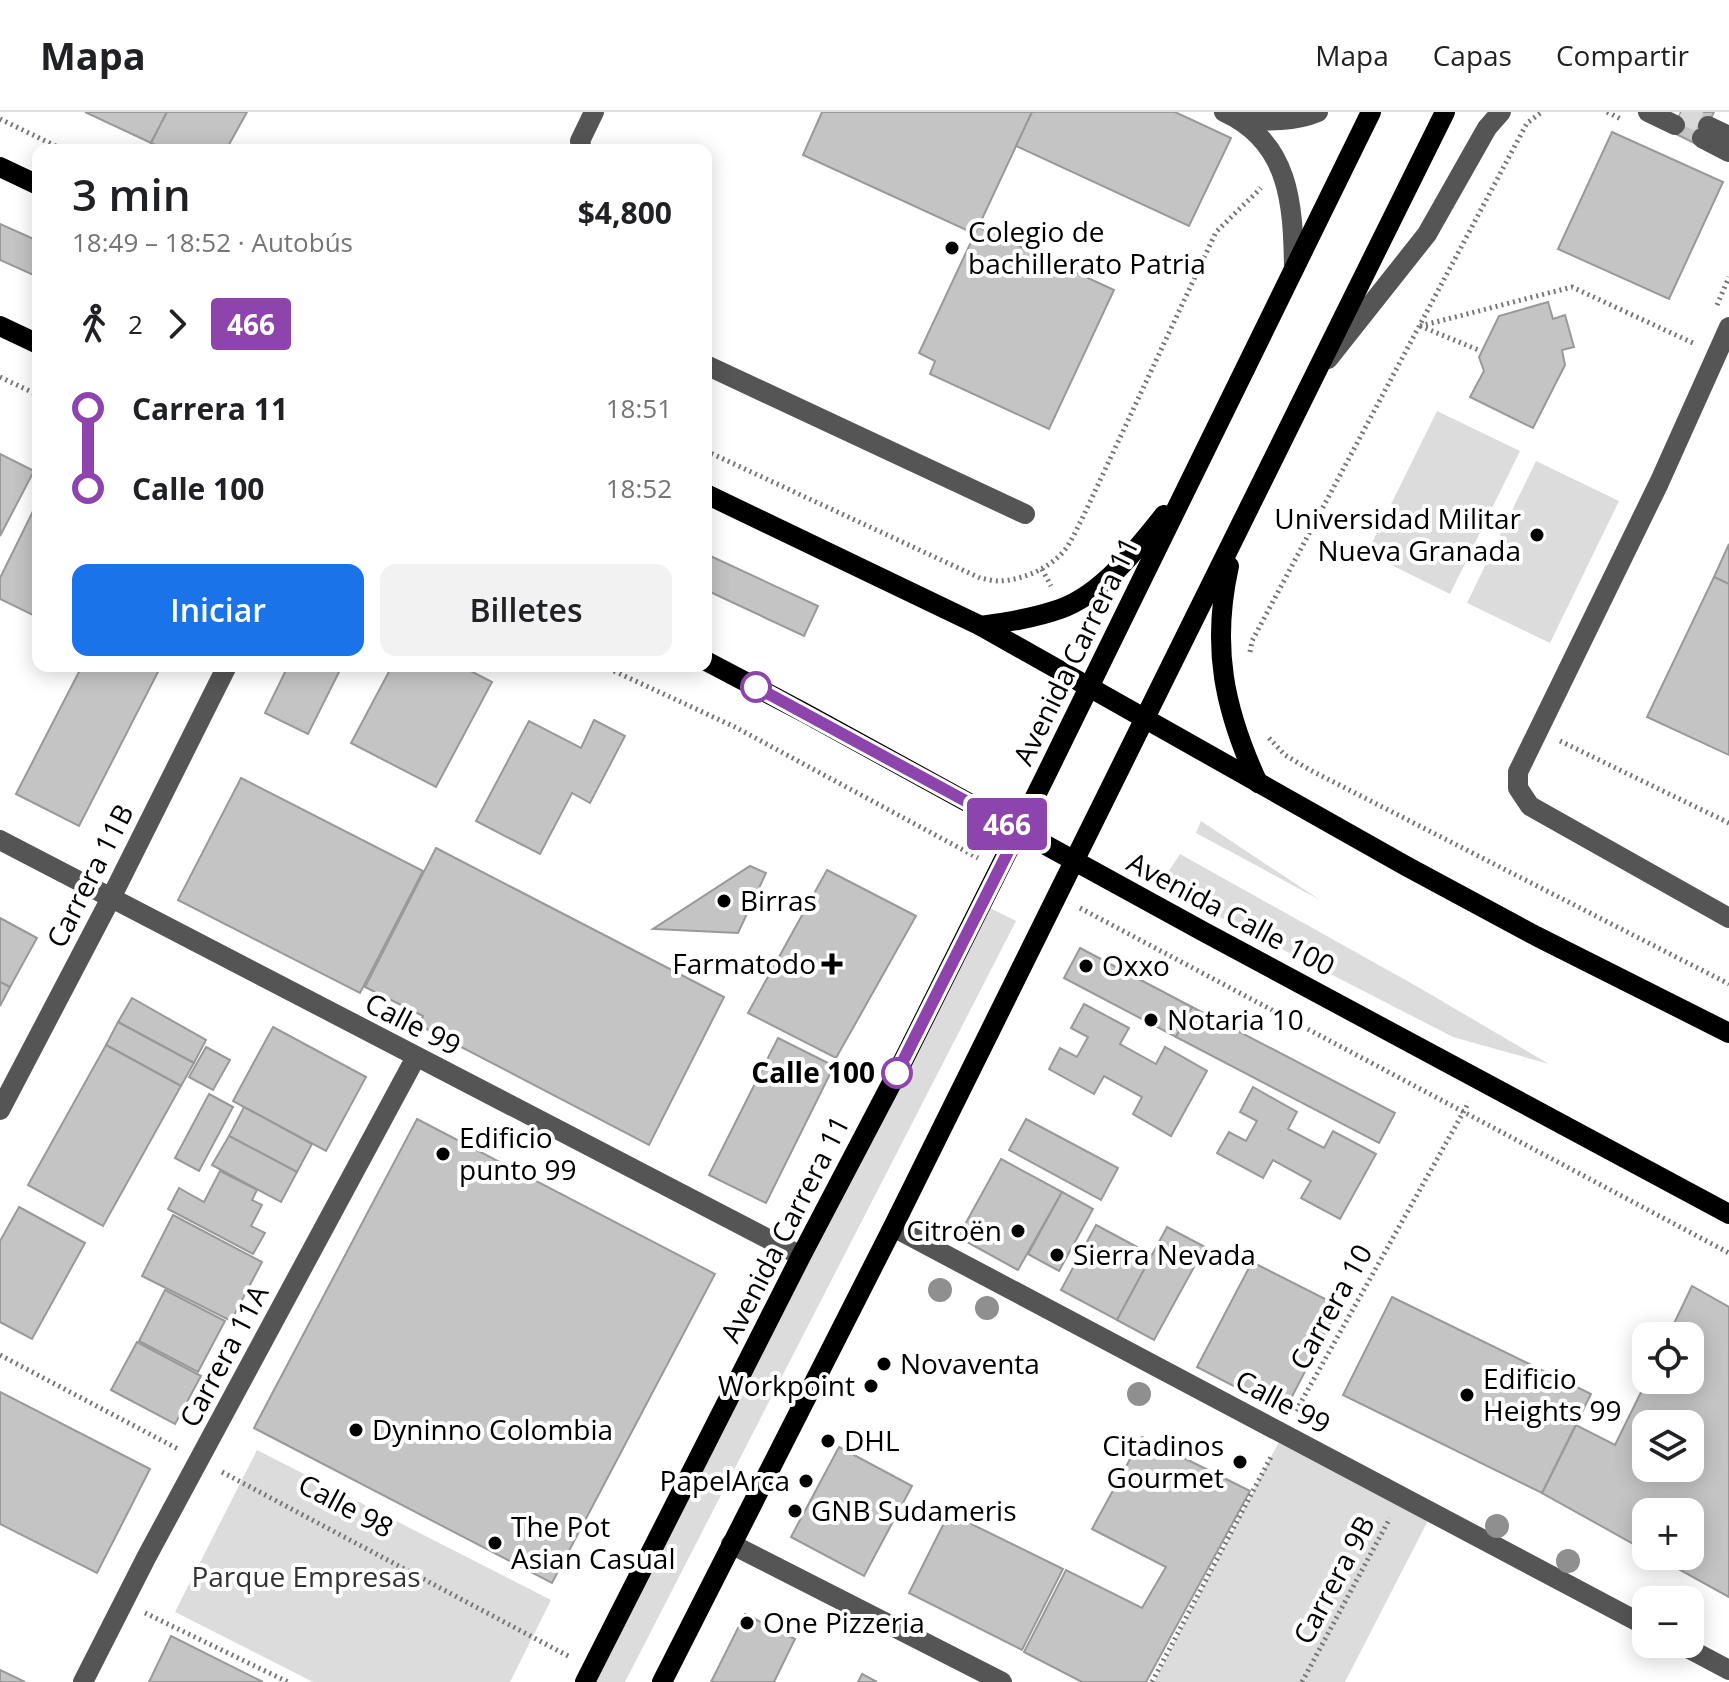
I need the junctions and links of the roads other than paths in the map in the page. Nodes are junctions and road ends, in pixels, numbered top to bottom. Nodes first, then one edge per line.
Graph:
1 (594, 112) edge
2 (1318, 112) edge
3 (1371, 112) edge
4 (1445, 112) edge
5 (1501, 112) edge
6 (1648, 112) edge
7 (1233, 116) edge
8 (1678, 117) edge
9 (1729, 136) edge
10 (581, 144) edge
11 (1729, 152) edge
12 (0, 167) edge
13 (32, 182) edge
14 (1294, 268) junction
15 (0, 326) edge
16 (1729, 327) edge
17 (32, 341) edge
18 (712, 368) edge
19 (1310, 381) junction
20 (1187, 487) junction
21 (712, 497) edge
22 (1025, 514) dead end
23 (1234, 541) junction
24 (981, 626) junction
25 (712, 664) edge
26 (224, 672) edge
27 (1089, 687) junction
28 (1145, 718) junction
29 (1258, 783) junction
30 (1019, 830) junction
31 (0, 840) edge
32 (1075, 861) junction
33 (111, 898) junction
34 (1729, 918) edge
35 (1729, 1033) edge
36 (416, 1057) junction
37 (0, 1110) edge
38 (1729, 1214) edge
39 (893, 1227) junction
40 (801, 1256) junction
41 (731, 1544) junction
42 (1632, 1619) edge
43 (1704, 1657) edge
44 (1729, 1670) edge
45 (589, 1675) edge
46 (83, 1682) edge
47 (662, 1682) edge
48 (1002, 1682) edge

1 - 10 street
2 - 7 street
3 - 14 main road, Avenida Carrera 11
4 - 19 main road
5 - 19 street
6 - 8 street
7 - 14 street
9 - 11 street
12 - 13 main road
14 - 20 main road, Avenida Carrera 11
15 - 17 main road
16 - 34 street
18 - 22 street
19 - 23 main road
20 - 24 main road
20 - 27 main road, Avenida Carrera 11
21 - 24 main road
23 - 28 main road
23 - 29 main road
24 - 27 main road
25 - 30 main road, Avenida Calle 100
26 - 33 street, Carrera 11B
27 - 28 main road
27 - 30 main road, Avenida Carrera 11
28 - 29 main road
28 - 32 main road
29 - 35 main road
30 - 32 main road, Avenida Calle 100
30 - 40 main road, Avenida Carrera 11
31 - 33 street, Calle 99
32 - 38 main road, Avenida Calle 100
32 - 39 main road
33 - 36 street, Calle 99
33 - 37 street, Carrera 11B
36 - 40 street, Calle 99
36 - 46 street, Carrera 11A
39 - 41 main road
39 - 42 street, Calle 99
40 - 45 main road, Avenida Carrera 11
41 - 47 main road
41 - 48 street
43 - 44 street

